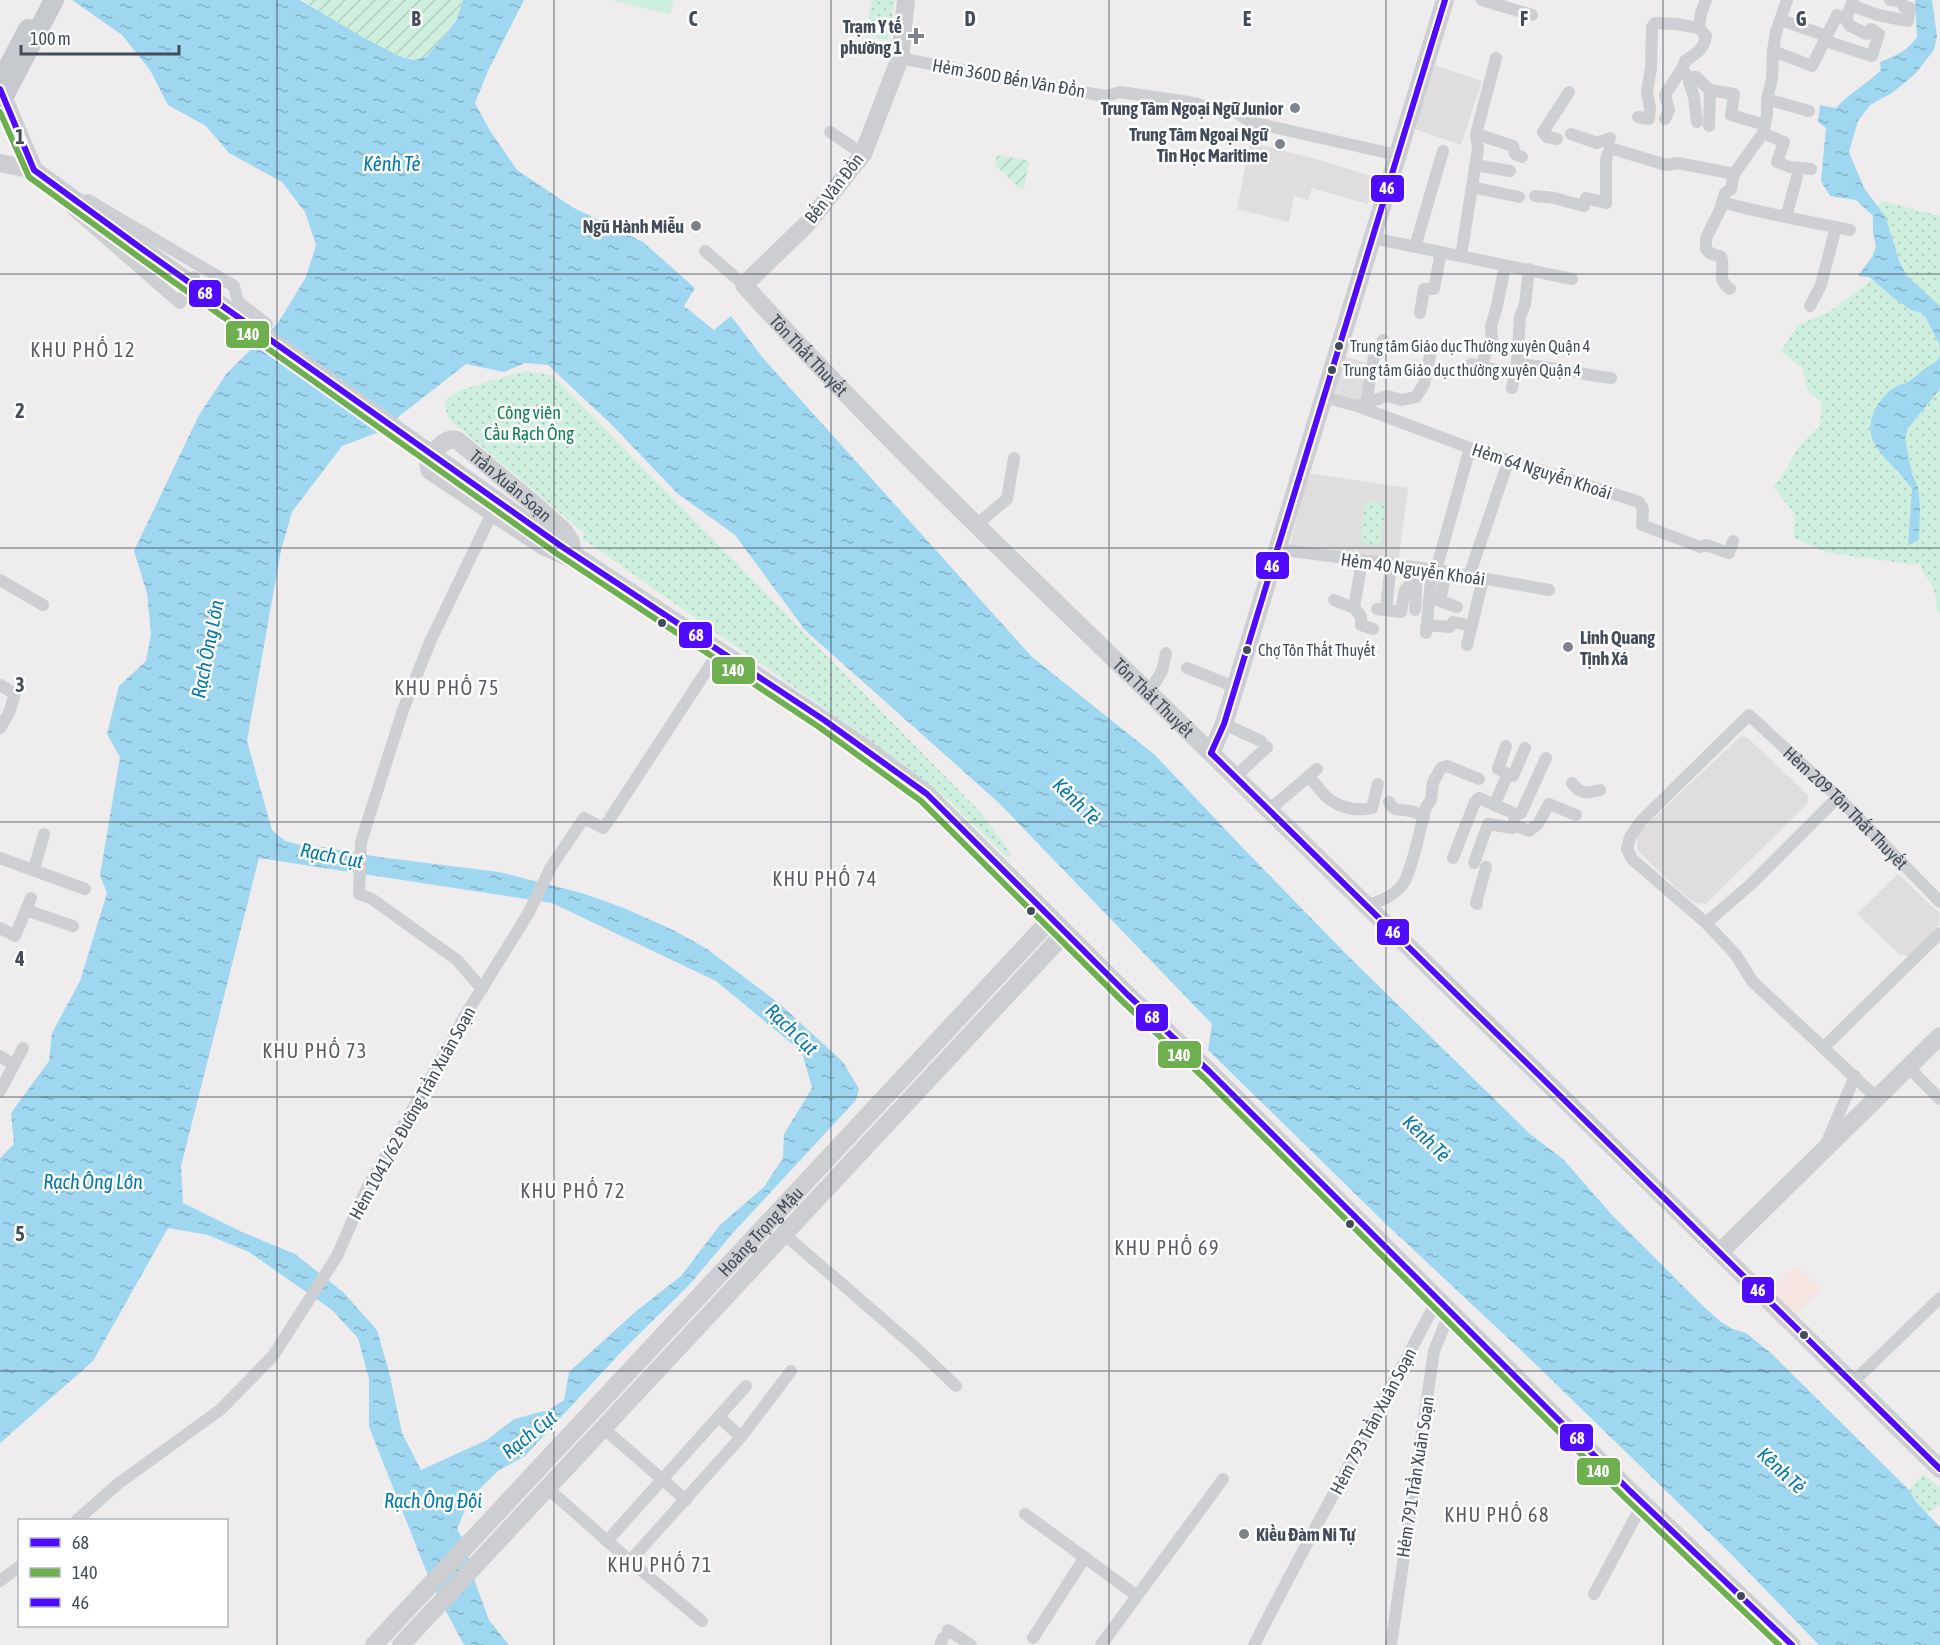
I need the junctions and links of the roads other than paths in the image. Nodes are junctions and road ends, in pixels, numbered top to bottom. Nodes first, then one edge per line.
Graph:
1 (43, 0) edge
2 (54, 0) edge
3 (906, 0) edge
4 (1445, 0) edge
5 (1482, 0) edge
6 (1706, 0) edge
7 (1787, 0) edge
8 (1890, 0) edge
9 (1852, 3) edge
10 (1532, 15) dead end
11 (1846, 19) junction
12 (1781, 20) junction
13 (1699, 28) junction
14 (1824, 38) junction
15 (1773, 51) junction
16 (900, 58) junction
17 (1496, 58) dead end
18 (1686, 74) junction
19 (0, 82) edge
20 (0, 89) edge
21 (1710, 90) junction
22 (1569, 92) dead end
23 (1767, 99) junction
24 (1809, 111) dead end
25 (3, 113) edge
26 (1638, 117) dead end
27 (1665, 119) dead end
28 (1764, 129) junction
29 (830, 132) dead end
30 (1476, 134) junction
31 (1571, 134) dead end
32 (1557, 139) dead end
33 (1610, 143) junction
34 (1443, 151) dead end
35 (863, 154) junction
36 (1397, 155) junction
37 (1522, 157) dead end
38 (0, 163) edge
39 (1476, 165) junction
40 (1811, 169) dead end
41 (34, 170) junction
42 (1510, 171) dead end
43 (1734, 174) junction
44 (1797, 177) dead end
45 (1472, 187) junction
46 (60, 188) junction
47 (1535, 196) dead end
48 (1519, 197) dead end
49 (1722, 202) junction
50 (1786, 217) junction
51 (1836, 227) junction
52 (1850, 230) dead end
53 (1372, 238) junction
54 (1415, 247) junction
55 (705, 251) dead end
56 (1441, 252) junction
57 (1461, 256) junction
58 (200, 266) junction
59 (1505, 266) junction
60 (1529, 269) junction
61 (1572, 279) dead end
62 (744, 285) junction
63 (1730, 289) dead end
64 (1810, 306) dead end
65 (1420, 313) dead end
66 (267, 324) dead end
67 (1383, 340) dead end
68 (1431, 352) dead end
69 (1516, 369) junction
70 (1611, 378) dead end
71 (1512, 388) dead end
72 (1324, 397) junction
73 (1361, 405) junction
74 (1470, 448) junction
75 (1014, 458) dead end
76 (1509, 459) junction
77 (492, 513) junction
78 (976, 525) junction
79 (1733, 541) dead end
80 (1277, 549) junction
81 (572, 553) junction
82 (1362, 561) junction
83 (1391, 564) junction
84 (1417, 568) junction
85 (1438, 571) junction
86 (1469, 576) junction
87 (1483, 579) junction
88 (0, 580) edge
89 (1415, 587) junction
90 (1549, 590) dead end
91 (1334, 600) dead end
92 (43, 605) dead end
93 (1457, 607) dead end
94 (1354, 608) junction
95 (1415, 610) dead end
96 (1472, 626) junction
97 (1373, 629) dead end
98 (1467, 645) dead end
99 (720, 650) junction
100 (1166, 653) dead end
101 (1187, 668) dead end
102 (0, 685) edge
103 (1235, 687) junction
104 (1149, 692) junction
105 (1224, 724) junction
106 (0, 728) edge
107 (1506, 746) dead end
108 (1525, 748) dead end
109 (1211, 753) junction
110 (1546, 758) dead end
111 (1508, 774) junction
112 (1235, 777) junction
113 (1479, 779) dead end
114 (1572, 783) dead end
115 (1378, 784) dead end
116 (1600, 790) dead end
117 (1838, 796) junction
118 (1389, 802) dead end
119 (1494, 805) junction
120 (1269, 810) junction
121 (1576, 815) dead end
122 (1424, 817) junction
123 (1514, 820) junction
124 (44, 834) dead end
125 (0, 858) edge
126 (1453, 858) dead end
127 (34, 869) junction
128 (85, 889) dead end
129 (31, 898) dead end
130 (1940, 902) edge
131 (1477, 904) dead end
132 (1367, 906) junction
133 (26, 910) junction
134 (1051, 919) junction
135 (1706, 924) junction
136 (73, 926) dead end
137 (0, 928) edge
138 (1065, 933) junction
139 (1940, 933) edge
140 (482, 989) junction
141 (1940, 1036) edge
142 (23, 1048) dead end
143 (1823, 1048) junction
144 (0, 1056) edge
145 (14, 1065) junction
146 (1908, 1067) junction
147 (1855, 1076) junction
148 (903, 1079) junction
149 (0, 1091) edge
150 (917, 1092) junction
151 (1876, 1098) junction
152 (1940, 1099) edge
153 (1823, 1149) junction
154 (770, 1221) junction
155 (784, 1234) junction
156 (1720, 1252) junction
157 (1940, 1298) edge
158 (1444, 1306) junction
159 (648, 1352) junction
160 (662, 1366) junction
161 (791, 1371) dead end
162 (1852, 1383) junction
163 (746, 1386) dead end
164 (956, 1386) dead end
165 (719, 1417) junction
166 (603, 1428) junction
167 (741, 1437) junction
168 (1940, 1469) edge
169 (533, 1475) junction
170 (1223, 1479) dead end
171 (663, 1480) junction
172 (547, 1488) junction
173 (686, 1500) junction
174 (1643, 1503) junction
175 (1025, 1514) dead end
176 (79, 1519) edge
177 (607, 1541) junction
178 (1086, 1557) junction
179 (630, 1561) junction
180 (18, 1568) edge
181 (0, 1581) edge
182 (1594, 1594) dead end
183 (1136, 1595) junction
184 (702, 1621) dead end
185 (944, 1638) edge
186 (1033, 1638) dead end
187 (374, 1645) edge
188 (401, 1645) edge
189 (971, 1645) edge
190 (1101, 1645) edge
191 (1254, 1645) edge
192 (1391, 1645) edge
193 (1792, 1645) edge

1 - 19 main road
2 - 25 main road, bridge
3 - 16 main road, Bến Vân Đồn
4 - 36 main road
5 - 10 street
6 - 13 street
7 - 12 street
8 - 9 street
9 - 11 street
11 - 14 street
11 - 14 street
12 - 14 street
12 - 15 street
13 - 18 street
13 - 26 street
14 - 15 street
15 - 23 street
16 - 35 main road, Bến Vân Đồn
16 - 36 street, Hẻm 360D Bến Vân Đồn
17 - 30 street
18 - 21 street
18 - 21 street
18 - 27 street
20 - 25 main road
21 - 28 street
22 - 32 street
23 - 24 street
23 - 28 street
25 - 41 main road
28 - 40 street
28 - 43 street
29 - 35 street
30 - 37 street
30 - 39 street
31 - 33 street
33 - 43 street
33 - 47 street
34 - 54 street
35 - 62 main road, Bến Vân Đồn
36 - 53 main road
38 - 41 main road
39 - 42 street
39 - 45 street
41 - 46 main road
43 - 49 street
44 - 50 street
45 - 48 street
45 - 57 street
46 - 58 street
46 - 58 street
46 - 81 main road, bridge
49 - 50 street
49 - 63 street
50 - 51 street
51 - 52 street
51 - 64 street
53 - 54 street
53 - 72 main road
54 - 56 street
55 - 62 street, Tôn Thất Thuyết
56 - 57 street
56 - 65 street
57 - 59 street
58 - 66 street
59 - 60 street
59 - 69 street
60 - 61 street
60 - 69 street
62 - 78 main road, Tôn Thất Thuyết
67 - 73 street
68 - 73 street
69 - 70 street
69 - 71 street
72 - 73 street, Hẻm 64 Nguyễn Khoái
72 - 80 main road
73 - 74 street, Hẻm 64 Nguyễn Khoái
74 - 76 street, Hẻm 64 Nguyễn Khoái
74 - 85 street
75 - 78 street
76 - 79 street, Hẻm 64 Nguyễn Khoái
76 - 86 street
77 - 81 main road, Trần Xuân Soạn
77 - 81 main road, Trần Xuân Soạn
77 - 140 street
78 - 104 main road, Tôn Thất Thuyết
80 - 82 street, Hẻm 40 Nguyễn Khoái
80 - 103 main road
81 - 99 main road, Trần Xuân Soạn
82 - 83 street, Hẻm 40 Nguyễn Khoái
82 - 94 street
83 - 84 street, Hẻm 40 Nguyễn Khoái
83 - 89 street
84 - 85 street, Hẻm 40 Nguyễn Khoái
84 - 89 street
85 - 86 street, Hẻm 40 Nguyễn Khoái
85 - 93 street
85 - 96 street
86 - 87 street, Hẻm 40 Nguyễn Khoái
87 - 90 street, Hẻm 40 Nguyễn Khoái
87 - 96 street
88 - 92 street
89 - 95 street
91 - 94 street
94 - 97 street
96 - 98 street
99 - 134 main road, Trần Xuân Soạn
99 - 140 street, Hẻm 1041/62 Đường Trần Xuân Soạn
100 - 104 street
101 - 103 street
102 - 106 street
103 - 105 main road
104 - 109 main road, Tôn Thất Thuyết
105 - 109 main road
105 - 112 street
107 - 111 street
108 - 111 street
109 - 112 main road, Tôn Thất Thuyết
110 - 123 street
111 - 119 street
112 - 120 main road, Tôn Thất Thuyết
113 - 122 street
114 - 116 street
115 - 120 street
117 - 130 street, Hẻm 209 Tôn Thất Thuyết
117 - 135 street
117 - 135 street, Hẻm 209 Tôn Thất Thuyết
118 - 122 street
119 - 123 street
119 - 126 street
120 - 132 main road, Tôn Thất Thuyết
121 - 123 street
122 - 132 street
123 - 131 street
124 - 127 street
125 - 127 street
127 - 128 street
129 - 133 street
132 - 156 main road, Tôn Thất Thuyết
133 - 136 street
133 - 137 street
134 - 138 main road, Trần Xuân Soạn
134 - 148 main road, Hoàng Trọng Mậu
135 - 143 street
138 - 150 main road, Hoàng Trọng Mậu
138 - 158 main road, Trần Xuân Soạn
139 - 143 street
140 - 176 street, Hẻm 1041/62 Đường Trần Xuân Soạn
141 - 146 main road
142 - 145 street
143 - 147 street
144 - 145 street
145 - 149 street
146 - 151 main road
146 - 152 street
147 - 151 street
147 - 153 street
148 - 150 main road
148 - 154 main road, Hoàng Trọng Mậu
150 - 155 main road, Hoàng Trọng Mậu
151 - 153 main road
153 - 156 main road
154 - 155 main road
154 - 159 main road, Hoàng Trọng Mậu
155 - 160 main road, Hoàng Trọng Mậu
155 - 164 street
156 - 162 main road, Tôn Thất Thuyết
157 - 162 street
158 - 174 main road, Trần Xuân Soạn
158 - 191 street, Hẻm 793 Trần Xuân Soạn
158 - 192 street, Hẻm 791 Trần Xuân Soạn
159 - 160 main road
159 - 169 main road, Hoàng Trọng Mậu
160 - 166 main road, Hoàng Trọng Mậu
161 - 167 street
162 - 168 main road, Tôn Thất Thuyết
163 - 165 street
165 - 167 street
165 - 171 street
166 - 171 street
166 - 172 main road, Hoàng Trọng Mậu
167 - 173 street
169 - 172 main road
169 - 187 main road, Hoàng Trọng Mậu
170 - 183 street
171 - 173 street
171 - 177 street
172 - 177 street
172 - 188 main road, Hoàng Trọng Mậu
173 - 179 street
174 - 182 street
174 - 193 main road, Trần Xuân Soạn
175 - 178 street
177 - 179 street
178 - 183 street
178 - 186 street
179 - 184 street
180 - 181 street
183 - 190 street
185 - 189 street

